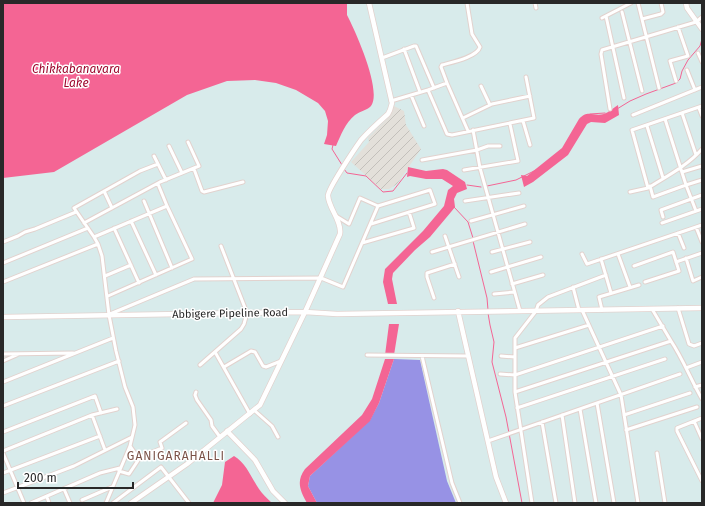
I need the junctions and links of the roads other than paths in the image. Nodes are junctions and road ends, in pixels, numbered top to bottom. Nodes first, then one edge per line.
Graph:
1 (369, 3) edge
2 (467, 3) edge
3 (535, 3) edge
4 (631, 3) edge
5 (638, 3) edge
6 (661, 3) edge
7 (686, 3) edge
8 (536, 8) dead end
9 (622, 12) dead end
10 (606, 16) junction
11 (702, 17) edge
12 (602, 18) dead end
13 (642, 19) junction
14 (696, 22) junction
15 (678, 27) junction
16 (702, 29) edge
17 (646, 36) junction
18 (629, 42) junction
19 (613, 48) junction
20 (404, 49) junction
21 (698, 53) dead end
22 (382, 58) junction
23 (702, 62) edge
24 (687, 70) dead end
25 (526, 77) dead end
26 (676, 81) dead end
27 (447, 83) junction
28 (481, 86) dead end
29 (702, 87) edge
30 (434, 88) junction
31 (659, 88) dead end
32 (428, 90) junction
33 (695, 90) junction
34 (642, 91) dead end
35 (420, 92) junction
36 (411, 95) junction
37 (530, 96) junction
38 (624, 98) dead end
39 (391, 101) junction
40 (490, 105) junction
41 (700, 107) edge
42 (610, 109) dead end
43 (682, 113) junction
44 (633, 115) dead end
45 (702, 116) edge
46 (462, 118) junction
47 (665, 119) junction
48 (523, 121) junction
49 (510, 124) junction
50 (424, 126) dead end
51 (647, 126) junction
52 (473, 130) junction
53 (468, 131) junction
54 (188, 142) dead end
55 (530, 145) dead end
56 (169, 146) dead end
57 (500, 146) dead end
58 (702, 149) edge
59 (477, 150) junction
60 (696, 155) junction
61 (154, 156) dead end
62 (422, 160) dead end
63 (158, 164) junction
64 (702, 166) edge
65 (681, 167) junction
66 (194, 168) junction
67 (480, 168) junction
68 (464, 170) dead end
69 (682, 172) junction
70 (182, 173) junction
71 (663, 178) junction
72 (166, 180) junction
73 (702, 180) edge
74 (243, 182) dead end
75 (158, 184) junction
76 (686, 185) junction
77 (649, 187) junction
78 (104, 191) junction
79 (630, 192) dead end
80 (519, 193) dead end
81 (702, 195) edge
82 (489, 198) junction
83 (691, 198) junction
84 (144, 201) dead end
85 (465, 201) dead end
86 (167, 206) junction
87 (378, 206) junction
88 (524, 206) dead end
89 (112, 208) junction
90 (702, 209) edge
91 (696, 211) junction
92 (76, 212) junction
93 (410, 212) junction
94 (149, 214) junction
95 (334, 215) junction
96 (493, 215) junction
97 (663, 217) dead end
98 (131, 221) junction
99 (471, 221) dead end
100 (84, 223) junction
101 (662, 223) dead end
102 (371, 224) junction
103 (525, 224) dead end
104 (702, 225) edge
105 (696, 227) junction
106 (88, 228) junction
107 (114, 228) junction
108 (498, 232) junction
109 (678, 233) junction
110 (445, 236) dead end
111 (94, 237) junction
112 (3, 242) edge
113 (530, 242) dead end
114 (702, 242) edge
115 (98, 244) junction
116 (362, 244) junction
117 (221, 246) dead end
118 (450, 247) junction
119 (684, 248) dead end
120 (502, 249) junction
121 (432, 252) dead end
122 (492, 252) dead end
123 (702, 253) edge
124 (582, 254) dead end
125 (618, 254) junction
126 (541, 257) dead end
127 (686, 258) junction
128 (601, 259) junction
129 (676, 262) junction
130 (3, 263) edge
131 (455, 264) junction
132 (131, 265) junction
133 (634, 266) dead end
134 (507, 267) junction
135 (172, 268) junction
136 (491, 272) dead end
137 (156, 275) junction
138 (543, 275) dead end
139 (606, 275) junction
140 (105, 276) junction
141 (459, 277) dead end
142 (321, 278) junction
143 (702, 278) edge
144 (234, 279) junction
145 (3, 282) edge
146 (645, 282) dead end
147 (139, 283) junction
148 (512, 284) junction
149 (639, 284) dead end
150 (573, 287) junction
151 (630, 287) junction
152 (514, 292) junction
153 (611, 293) junction
154 (494, 294) dead end
155 (108, 296) junction
156 (434, 298) dead end
157 (678, 308) junction
158 (702, 308) edge
159 (652, 309) junction
160 (580, 310) junction
161 (602, 310) junction
162 (458, 311) junction
163 (520, 311) junction
164 (536, 311) junction
165 (306, 312) junction
166 (246, 313) junction
167 (109, 315) junction
168 (3, 317) edge
169 (589, 325) junction
170 (663, 326) junction
171 (114, 338) junction
172 (671, 340) junction
173 (702, 343) edge
174 (599, 347) junction
175 (515, 348) junction
176 (215, 352) junction
177 (75, 353) junction
178 (3, 354) edge
179 (21, 354) junction
180 (367, 355) dead end
181 (422, 356) junction
182 (468, 356) junction
183 (501, 356) dead end
184 (515, 357) junction
185 (665, 359) dead end
186 (3, 361) edge
187 (119, 361) junction
188 (281, 361) junction
189 (606, 362) junction
190 (702, 362) edge
191 (200, 365) dead end
192 (224, 366) junction
193 (686, 368) junction
194 (500, 374) dead end
195 (680, 374) dead end
196 (515, 375) junction
197 (612, 377) junction
198 (3, 382) edge
199 (702, 385) edge
200 (695, 387) junction
201 (196, 392) dead end
202 (515, 392) junction
203 (690, 393) dead end
204 (621, 395) junction
205 (702, 399) edge
206 (597, 403) junction
207 (3, 406) edge
208 (697, 407) dead end
209 (517, 408) junction
210 (117, 409) dead end
211 (580, 409) junction
212 (252, 412) junction
213 (101, 413) junction
214 (92, 415) junction
215 (562, 415) junction
216 (624, 415) junction
217 (702, 418) edge
218 (694, 421) junction
219 (542, 422) junction
220 (186, 423) dead end
221 (520, 429) junction
222 (227, 430) junction
223 (626, 430) junction
224 (3, 432) edge
225 (100, 436) junction
226 (132, 437) junction
227 (220, 437) junction
228 (278, 437) dead end
229 (702, 439) edge
230 (488, 441) junction
231 (130, 446) junction
232 (105, 450) junction
233 (3, 452) edge
234 (657, 453) dead end
235 (138, 458) junction
236 (702, 469) edge
237 (10, 470) junction
238 (120, 470) junction
239 (697, 471) junction
240 (3, 473) edge
241 (168, 477) junction
242 (702, 481) edge
243 (17, 487) junction
244 (112, 487) junction
245 (64, 489) junction
246 (3, 493) edge
247 (47, 497) junction
248 (82, 500) dead end
249 (133, 502) edge
250 (188, 502) edge
251 (24, 503) edge
252 (31, 503) edge
253 (49, 503) edge
254 (70, 503) edge
255 (106, 503) edge
256 (113, 503) edge
257 (284, 503) edge
258 (460, 503) edge
259 (506, 503) edge
260 (532, 503) edge
261 (556, 503) edge
262 (575, 503) edge
263 (596, 503) edge
264 (614, 503) edge
265 (638, 503) edge
266 (665, 503) edge

1 - 22 street
2 - 27 street
3 - 8 street
4 - 10 street
5 - 13 street
6 - 13 street
7 - 14 street
9 - 18 street
10 - 12 street
10 - 19 street
11 - 14 street
13 - 17 street
14 - 15 street
14 - 16 street
15 - 17 street
15 - 26 street
17 - 18 street
17 - 31 street
18 - 19 street
18 - 34 street
19 - 38 street
19 - 42 street
20 - 22 street
20 - 30 street
20 - 35 street
21 - 23 street
22 - 39 street
24 - 33 street
25 - 37 street
27 - 30 street
27 - 46 street
28 - 40 street
29 - 33 street
30 - 32 street
32 - 35 street
32 - 53 street
33 - 44 street
35 - 36 street
36 - 39 street
36 - 50 street
37 - 40 street
37 - 48 street
39 - 95 street
40 - 46 street
41 - 43 street
41 - 45 street
43 - 47 street
43 - 60 street
46 - 53 street
47 - 51 street
47 - 65 street
48 - 49 street
48 - 55 street
49 - 52 street
49 - 67 street
51 - 71 street
51 - 77 street
52 - 53 street
52 - 59 street
54 - 66 street
56 - 70 street
57 - 59 street
58 - 60 street
59 - 62 street
59 - 67 street
60 - 65 street
61 - 63 street
63 - 72 street
63 - 78 street
64 - 69 street
65 - 69 street
65 - 71 street
66 - 70 street
66 - 74 street
67 - 68 street
67 - 82 street
69 - 76 street
70 - 72 street
71 - 77 street
72 - 75 street
73 - 76 street
75 - 86 street
75 - 89 street
76 - 77 street
76 - 83 street
77 - 79 street
78 - 89 street
78 - 92 street
80 - 82 street
81 - 83 street
82 - 85 street
82 - 96 street
83 - 91 street
83 - 97 street
84 - 94 street
86 - 94 street
86 - 135 street
87 - 93 street
87 - 95 street
87 - 102 street
88 - 96 street
89 - 100 street
90 - 91 street
91 - 101 street
92 - 100 street
92 - 112 street
93 - 102 street
93 - 116 street
94 - 98 street
94 - 135 street
95 - 142 street
96 - 99 street
96 - 108 street
98 - 107 street
98 - 137 street
100 - 106 street
102 - 116 street
103 - 108 street
104 - 105 street
105 - 109 street
105 - 114 street
106 - 111 street
106 - 130 street
107 - 111 street
107 - 132 street
108 - 118 street
108 - 120 street
109 - 119 street
109 - 125 street
110 - 118 street
111 - 115 street
113 - 120 street
115 - 140 street
115 - 145 street
116 - 142 street
117 - 144 street
118 - 121 street
118 - 131 street
120 - 122 street
120 - 134 street
123 - 127 street
124 - 128 street
125 - 128 street
125 - 151 street
126 - 134 street
127 - 129 street
127 - 143 street
128 - 139 street
129 - 133 street
129 - 146 street
131 - 141 street
131 - 156 street
132 - 140 street
132 - 147 street
134 - 136 street
134 - 148 street
135 - 137 street
137 - 147 street
138 - 148 street
139 - 150 street
139 - 153 street
140 - 155 street
142 - 144 street
142 - 165 street
144 - 166 street
144 - 167 street
147 - 155 street
148 - 152 street
149 - 151 street
150 - 160 street
150 - 164 street
151 - 153 street
152 - 154 street
152 - 163 street
153 - 161 street
155 - 167 street
157 - 158 street, Abbigere Pipeline Road
157 - 159 street, Abbigere Pipeline Road
157 - 173 street
159 - 161 street, Abbigere Pipeline Road
159 - 170 street
160 - 161 street, Abbigere Pipeline Road
160 - 164 street, Abbigere Pipeline Road
160 - 169 street
162 - 163 street, Abbigere Pipeline Road
162 - 165 street, Abbigere Pipeline Road
162 - 182 street
163 - 164 street, Abbigere Pipeline Road
164 - 175 street
165 - 166 street, Abbigere Pipeline Road
165 - 188 street
166 - 167 street, Abbigere Pipeline Road
166 - 176 street
167 - 168 street, Abbigere Pipeline Road
167 - 171 street
169 - 174 street
169 - 175 street
170 - 172 street
170 - 174 street
171 - 177 street
171 - 187 street
172 - 189 street
172 - 193 street
174 - 189 street
174 - 196 street
175 - 184 street
176 - 191 street
176 - 192 street
177 - 179 street
177 - 198 street
178 - 179 street
179 - 186 street
180 - 181 street
181 - 182 street
181 - 258 street
182 - 230 street
183 - 184 street
184 - 196 street
185 - 197 street
187 - 207 street
187 - 226 street
188 - 192 street
188 - 212 street
189 - 197 street
189 - 202 street
190 - 193 street
192 - 212 street
193 - 200 street
194 - 196 street
195 - 204 street
196 - 202 street
197 - 204 street
197 - 209 street
199 - 200 street
200 - 205 street
201 - 227 street
202 - 209 street
203 - 216 street
204 - 206 street
204 - 216 street
206 - 211 street
206 - 264 street
208 - 223 street
209 - 221 street
210 - 213 street
211 - 215 street
211 - 263 street
212 - 222 street
212 - 228 street
213 - 214 street
213 - 224 street
214 - 225 street
214 - 233 street
215 - 219 street
215 - 262 street
216 - 223 street
217 - 218 street
218 - 229 street
218 - 239 street
219 - 221 street
219 - 261 street
220 - 235 street
221 - 230 street
221 - 260 street
222 - 227 street
222 - 257 street
223 - 265 street
225 - 232 street
225 - 237 street
226 - 231 street
226 - 232 street
227 - 241 street
230 - 259 street
231 - 235 street
231 - 238 street
232 - 243 street
233 - 237 street
234 - 266 street
235 - 238 street
236 - 239 street
237 - 240 street
237 - 243 street
238 - 244 street
238 - 245 street
239 - 242 street
241 - 249 street
241 - 250 street
241 - 256 street
243 - 246 street
243 - 251 street
244 - 248 street
244 - 255 street
245 - 247 street
245 - 254 street
247 - 252 street
247 - 253 street

